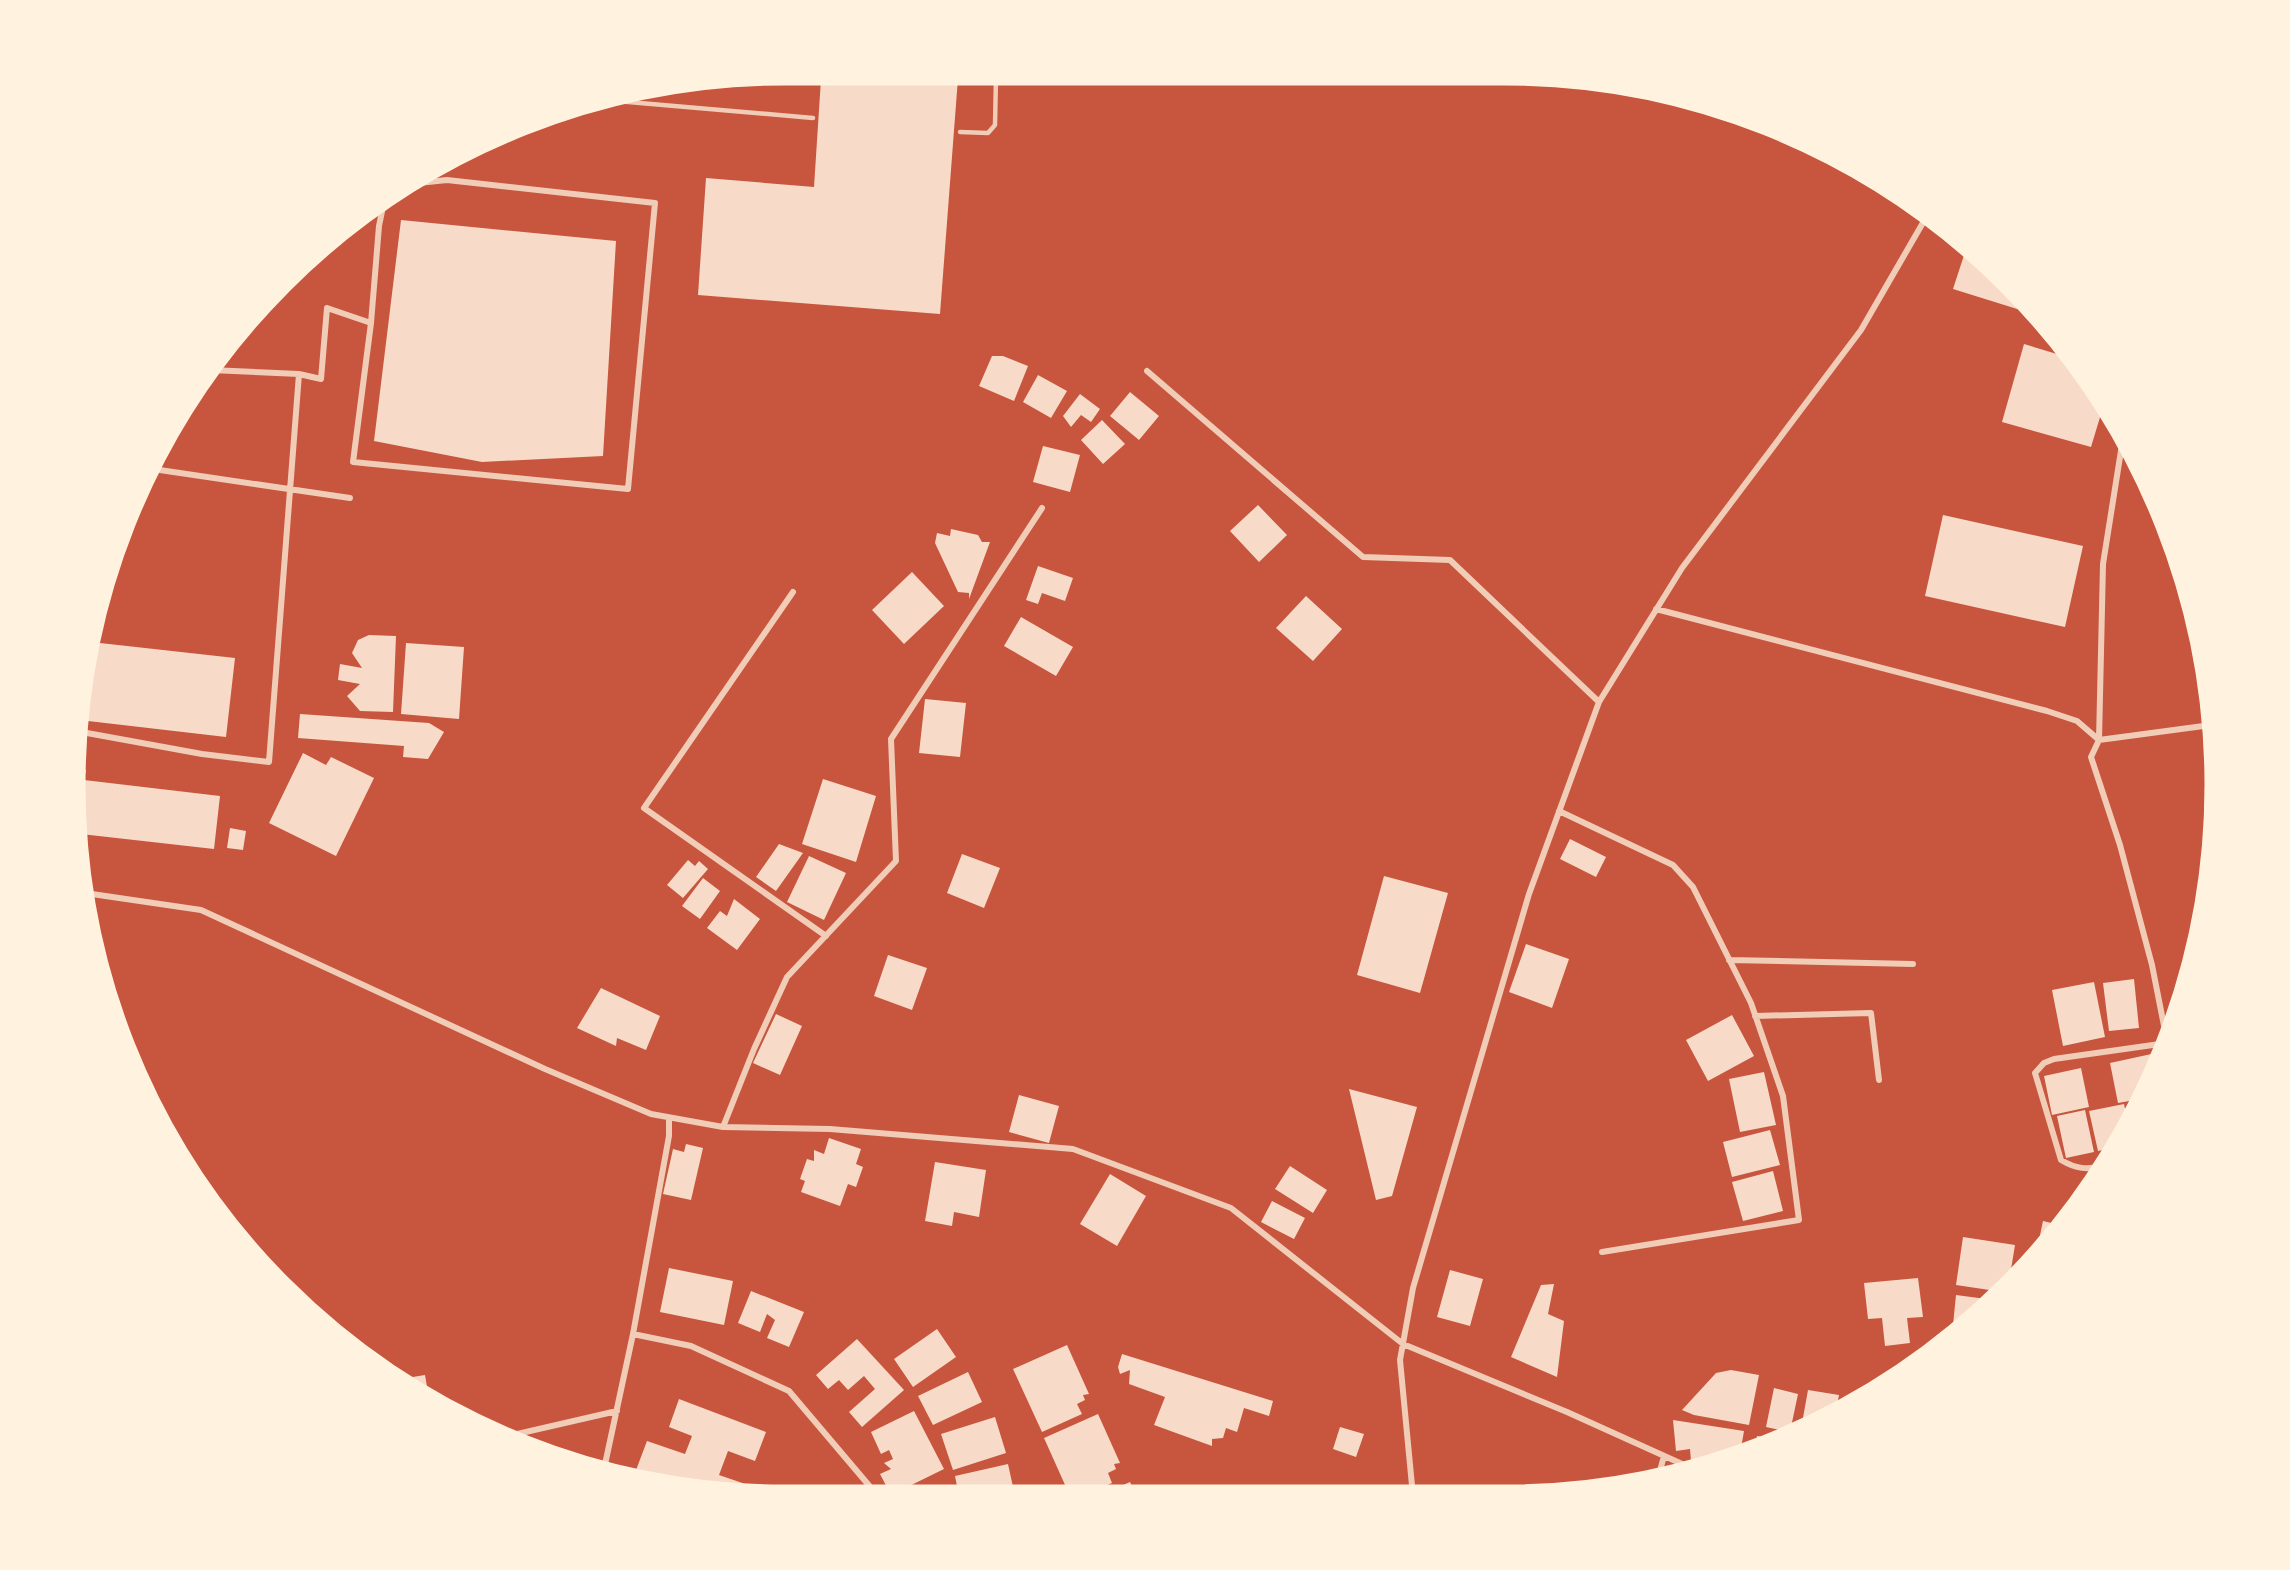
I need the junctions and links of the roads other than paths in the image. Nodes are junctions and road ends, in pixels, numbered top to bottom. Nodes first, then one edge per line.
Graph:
1 (996, 84) edge
2 (628, 102) edge
3 (813, 118) dead end
4 (960, 132) dead end
5 (428, 182) edge
6 (381, 212) edge
7 (1923, 223) edge
8 (371, 323) junction
9 (220, 370) edge
10 (1147, 371) dead end
11 (299, 374) junction
12 (2121, 451) edge
13 (159, 470) edge
14 (290, 487) junction
15 (350, 498) dead end
16 (1042, 508) dead end
17 (793, 592) dead end
18 (1656, 609) junction
19 (1599, 702) junction
20 (2203, 726) edge
21 (87, 733) edge
22 (2098, 740) junction
23 (1559, 811) junction
24 (93, 894) edge
25 (826, 936) junction
26 (1729, 960) junction
27 (1913, 964) dead end
28 (1755, 1016) junction
29 (2164, 1025) edge
30 (2157, 1044) edge
31 (1878, 1080) dead end
32 (669, 1118) junction
33 (723, 1127) junction
34 (2091, 1169) edge
35 (1602, 1252) dead end
36 (633, 1334) junction
37 (1403, 1344) junction
38 (617, 1411) junction
39 (519, 1434) edge
40 (1664, 1456) junction
41 (605, 1462) edge
42 (1681, 1463) edge
43 (1661, 1468) edge
44 (869, 1486) edge
45 (1412, 1486) edge

1 - 4 lane
2 - 3 lane
5 - 8 street
6 - 8 street
7 - 18 street
8 - 11 street
9 - 11 street
10 - 19 street
11 - 14 street
12 - 22 street
13 - 14 street
14 - 15 street
14 - 21 street
16 - 25 street
17 - 25 street
18 - 19 street
18 - 22 street
19 - 23 street
20 - 22 street
22 - 29 street
23 - 26 street
23 - 37 street
24 - 32 street
25 - 33 street
26 - 27 street
26 - 28 street
28 - 31 street
28 - 35 street
30 - 34 street
32 - 33 street
32 - 36 street
33 - 37 street
36 - 38 street
36 - 44 street
37 - 40 street
37 - 45 street
38 - 39 street
38 - 41 street
40 - 42 street
40 - 43 street

